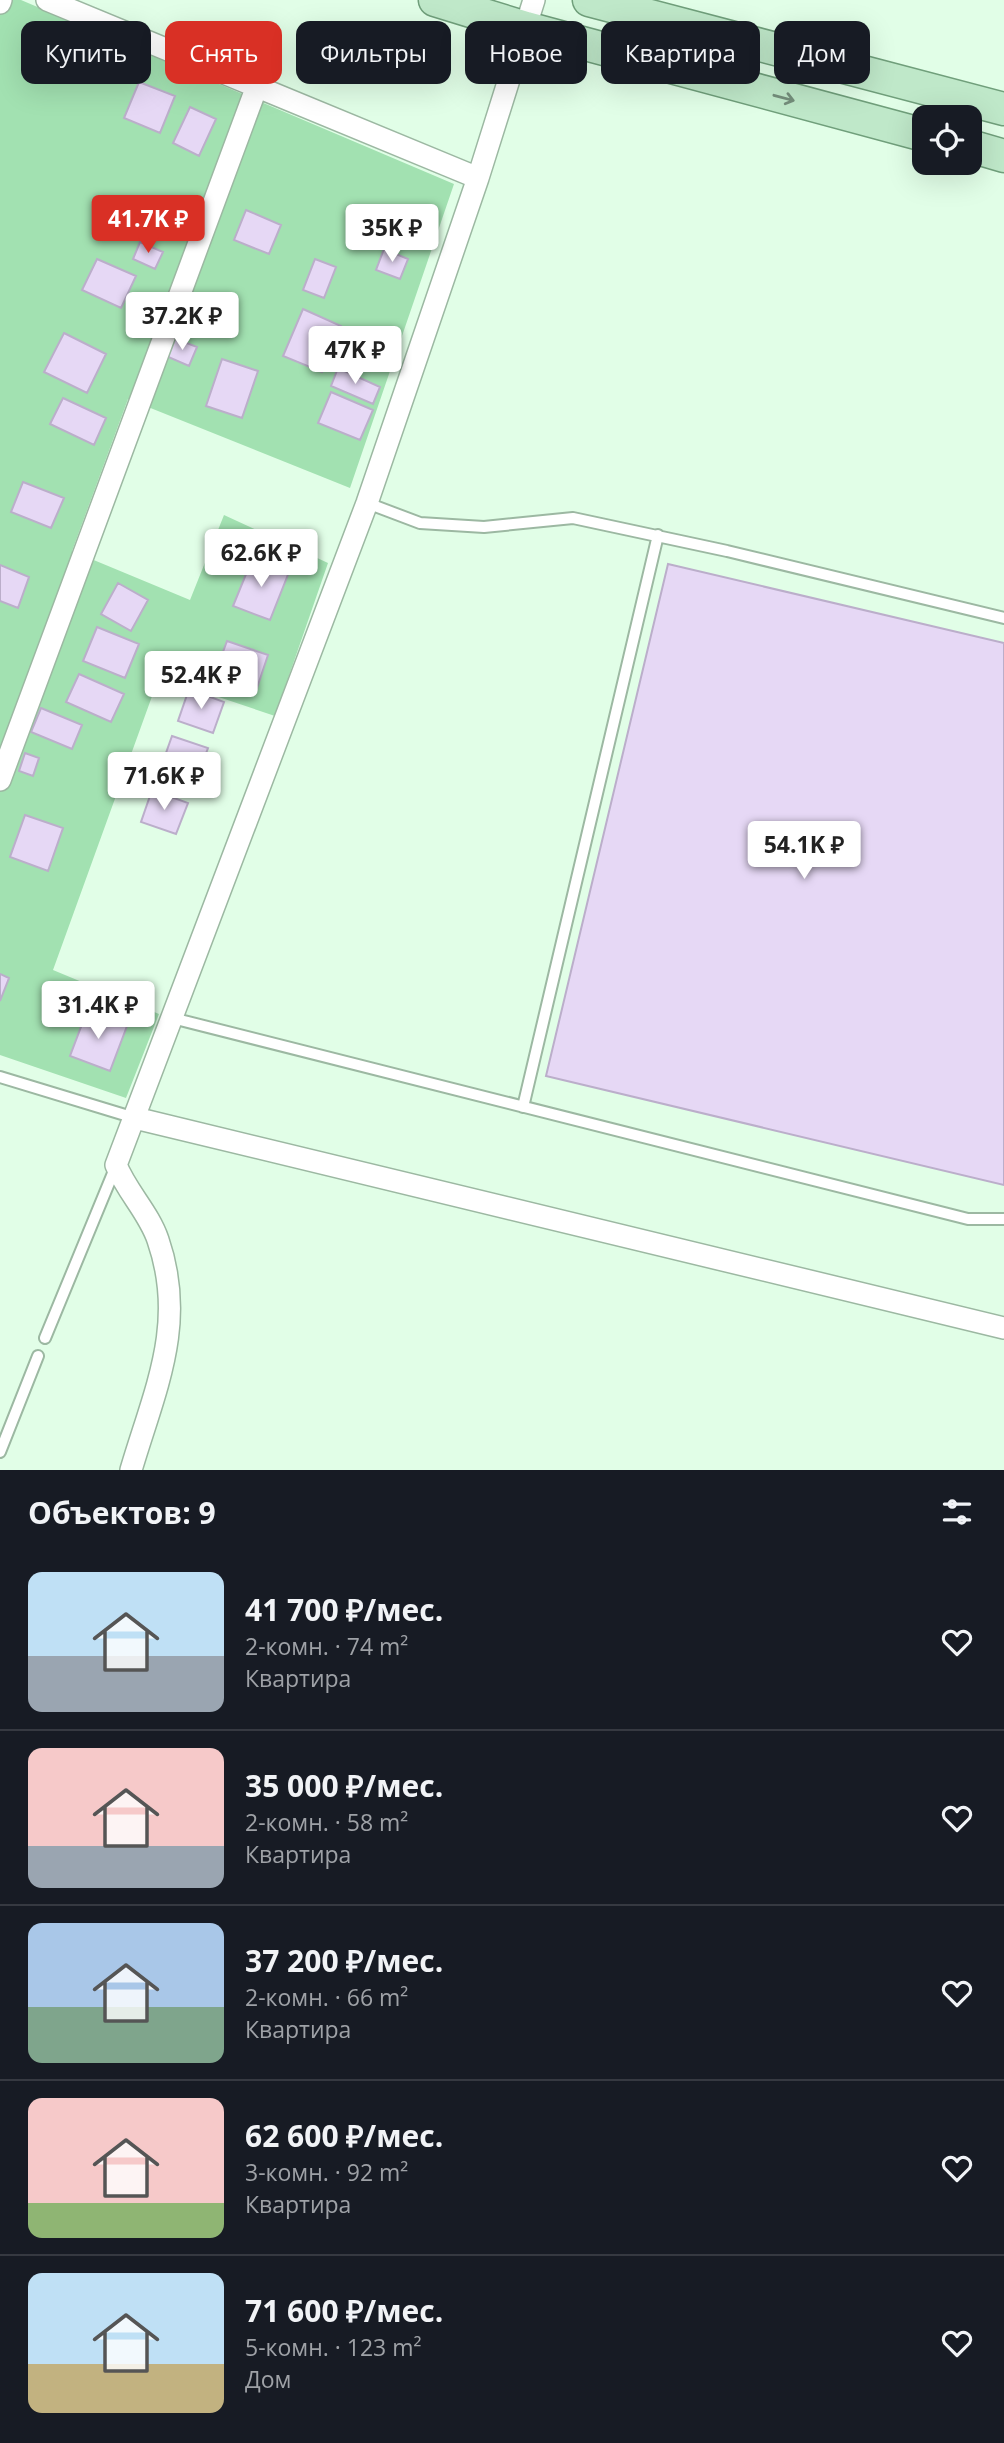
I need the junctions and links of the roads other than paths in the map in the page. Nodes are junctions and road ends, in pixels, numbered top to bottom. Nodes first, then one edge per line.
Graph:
1 (47, 0) edge
2 (435, 0) edge
3 (589, 0) edge
4 (530, 14) edge
5 (257, 86) junction
6 (1004, 109) edge
7 (912, 131) edge
8 (982, 150) edge
9 (1004, 156) edge
10 (478, 178) junction
11 (366, 503) junction
12 (658, 535) junction
13 (1004, 618) edge
14 (0, 780) edge
15 (172, 1018) junction
16 (0, 1077) edge
17 (523, 1107) junction
18 (135, 1118) junction
19 (116, 1165) junction
20 (1004, 1219) edge
21 (1004, 1328) edge
22 (44, 1338) dead end
23 (38, 1356) dead end
24 (0, 1452) edge
25 (131, 1470) edge

1 - 5 street
2 - 4 main road
3 - 6 main road
4 -> 7 main road
4 - 10 street
5 - 10 street
5 - 14 street
8 - 9 main road
10 - 11 street
11 - 12 lane
11 - 15 street
12 - 13 lane
12 - 17 lane
15 - 17 lane
15 - 18 street
16 - 18 lane
17 - 20 lane
18 - 19 street
18 - 21 street
19 - 22 lane
19 - 25 street
23 - 24 lane

